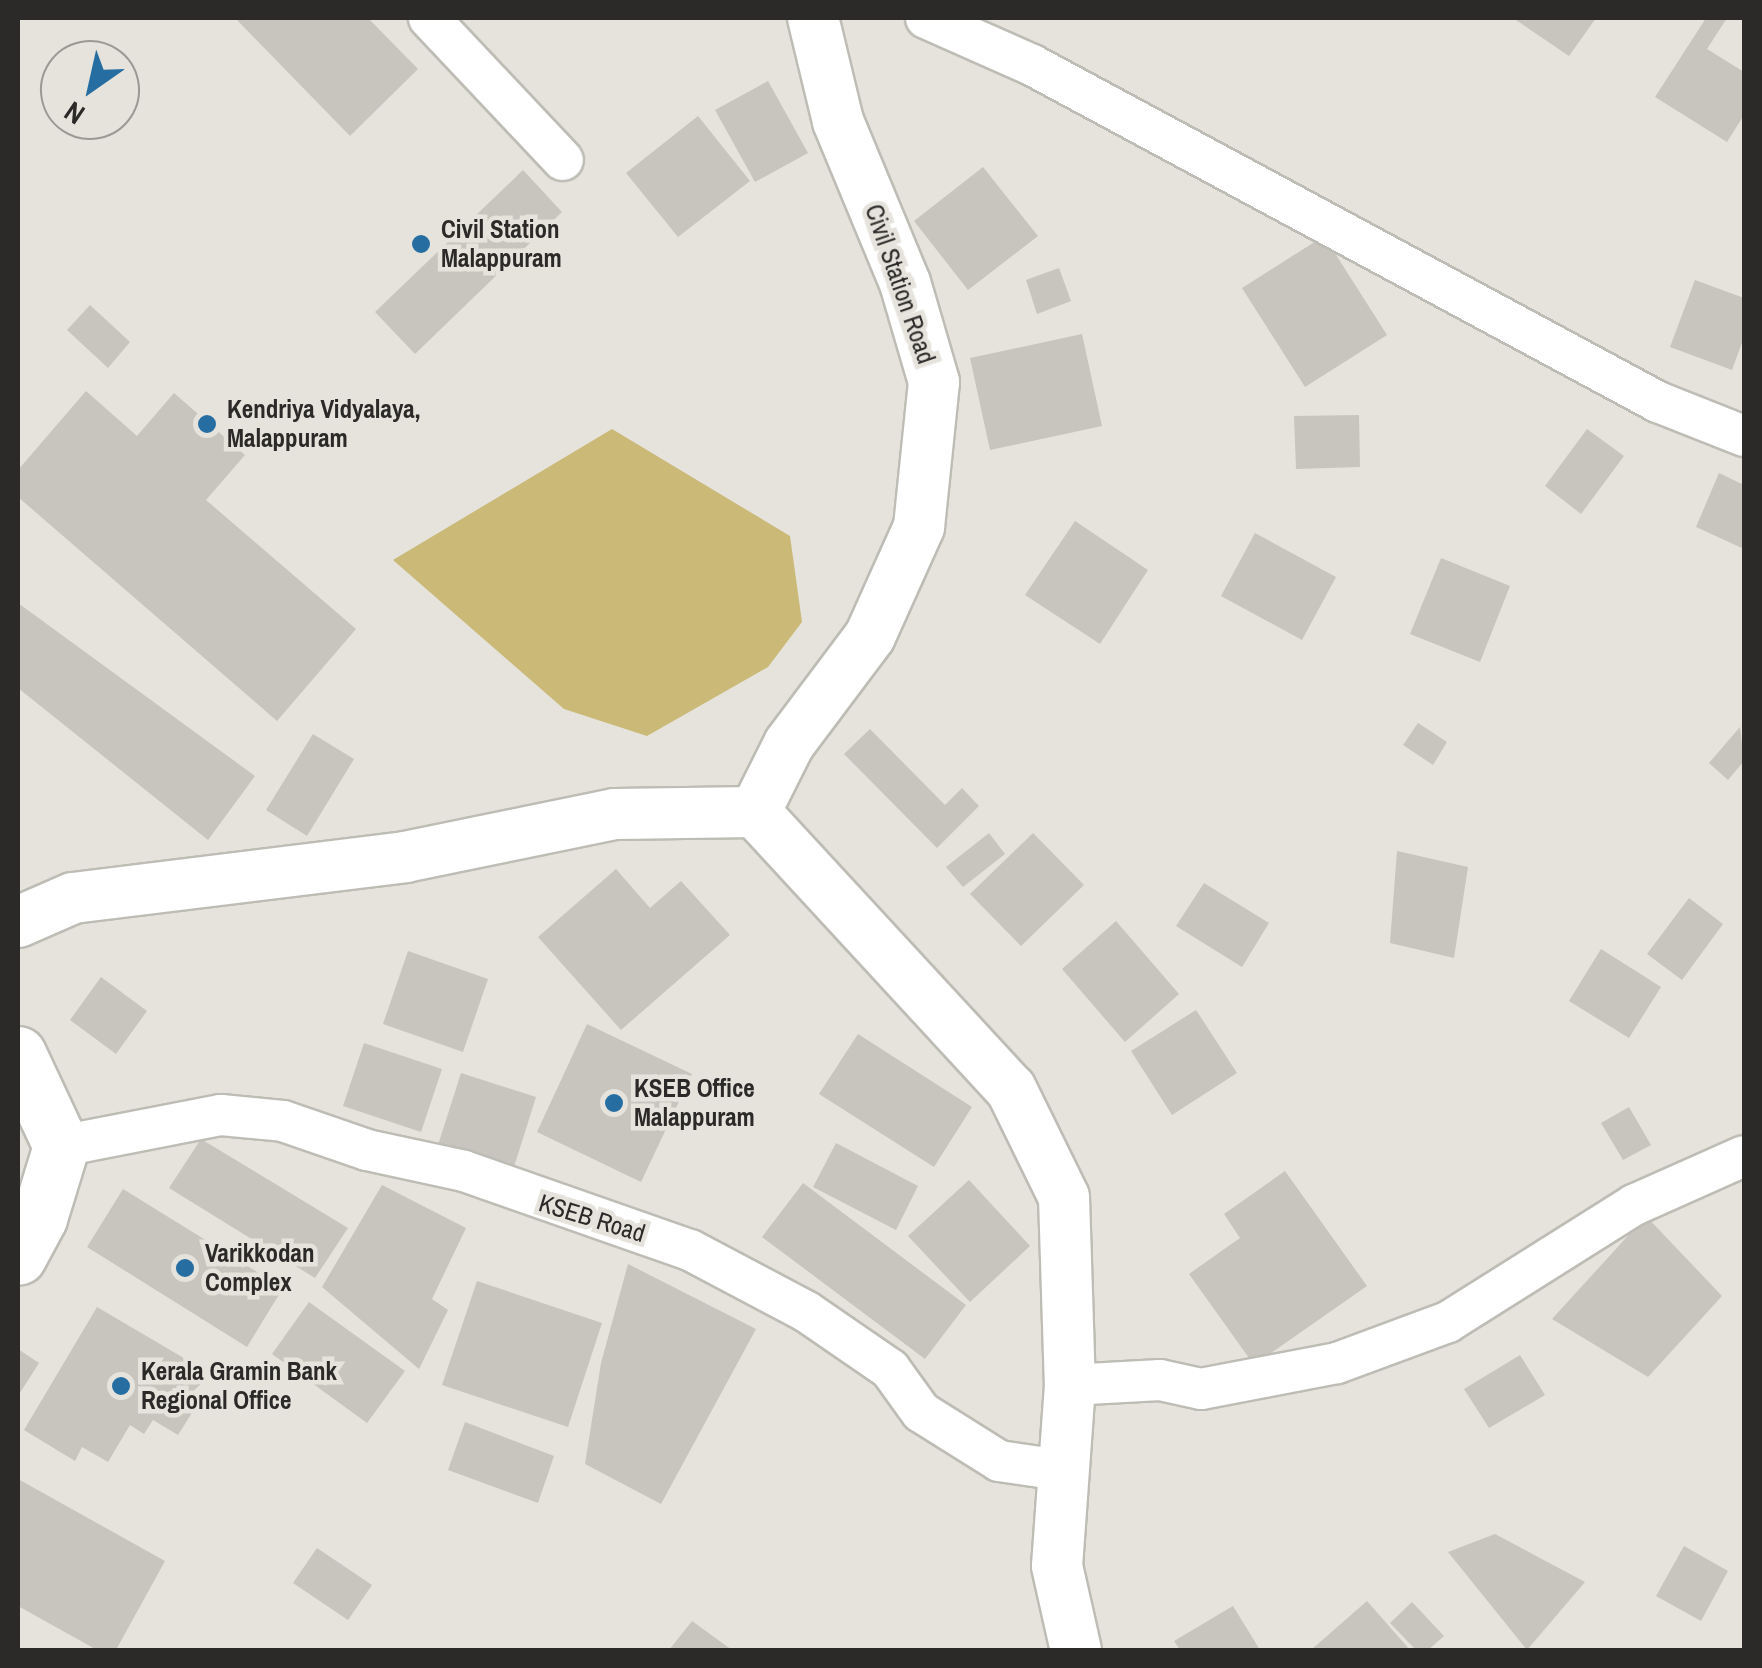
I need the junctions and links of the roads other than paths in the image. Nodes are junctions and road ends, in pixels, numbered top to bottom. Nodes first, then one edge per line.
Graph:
1 (429, 18) edge
2 (813, 18) edge
3 (926, 18) edge
4 (563, 160) dead end
5 (1744, 436) edge
6 (755, 812) junction
7 (18, 922) edge
8 (18, 1054) edge
9 (61, 1146) junction
10 (1744, 1156) edge
11 (18, 1256) edge
12 (1070, 1385) junction
13 (1067, 1471) junction
14 (1076, 1650) edge

1 - 4 street
2 - 6 street, Civil Station Road
3 - 5 street
6 - 7 street
6 - 12 street
8 - 9 main road
9 - 11 main road
9 - 13 street, KSEB Road
10 - 12 street
12 - 13 street
13 - 14 street

